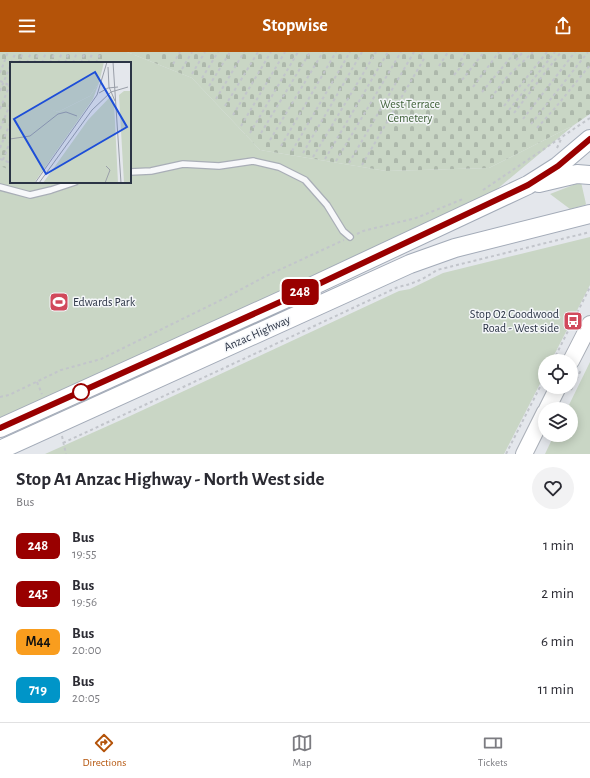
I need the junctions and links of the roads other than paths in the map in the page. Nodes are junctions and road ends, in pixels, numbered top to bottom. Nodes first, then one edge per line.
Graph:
1 (590, 139) edge
2 (131, 172) edge
3 (590, 176) edge
4 (72, 183) edge
5 (528, 185) junction
6 (0, 187) edge
7 (590, 214) edge
8 (350, 237) road end
9 (590, 324) edge
10 (578, 360) edge
11 (561, 394) edge
12 (554, 402) edge
13 (538, 426) edge
14 (0, 428) edge
15 (0, 450) edge
16 (524, 454) edge

1 - 5 main road
2 - 8 lane
3 - 5 main road
4 - 6 lane
5 - 14 main road, Anzac Highway
7 - 15 main road, Anzac Highway
9 - 10 main road
11 - 12 main road
13 - 16 main road

